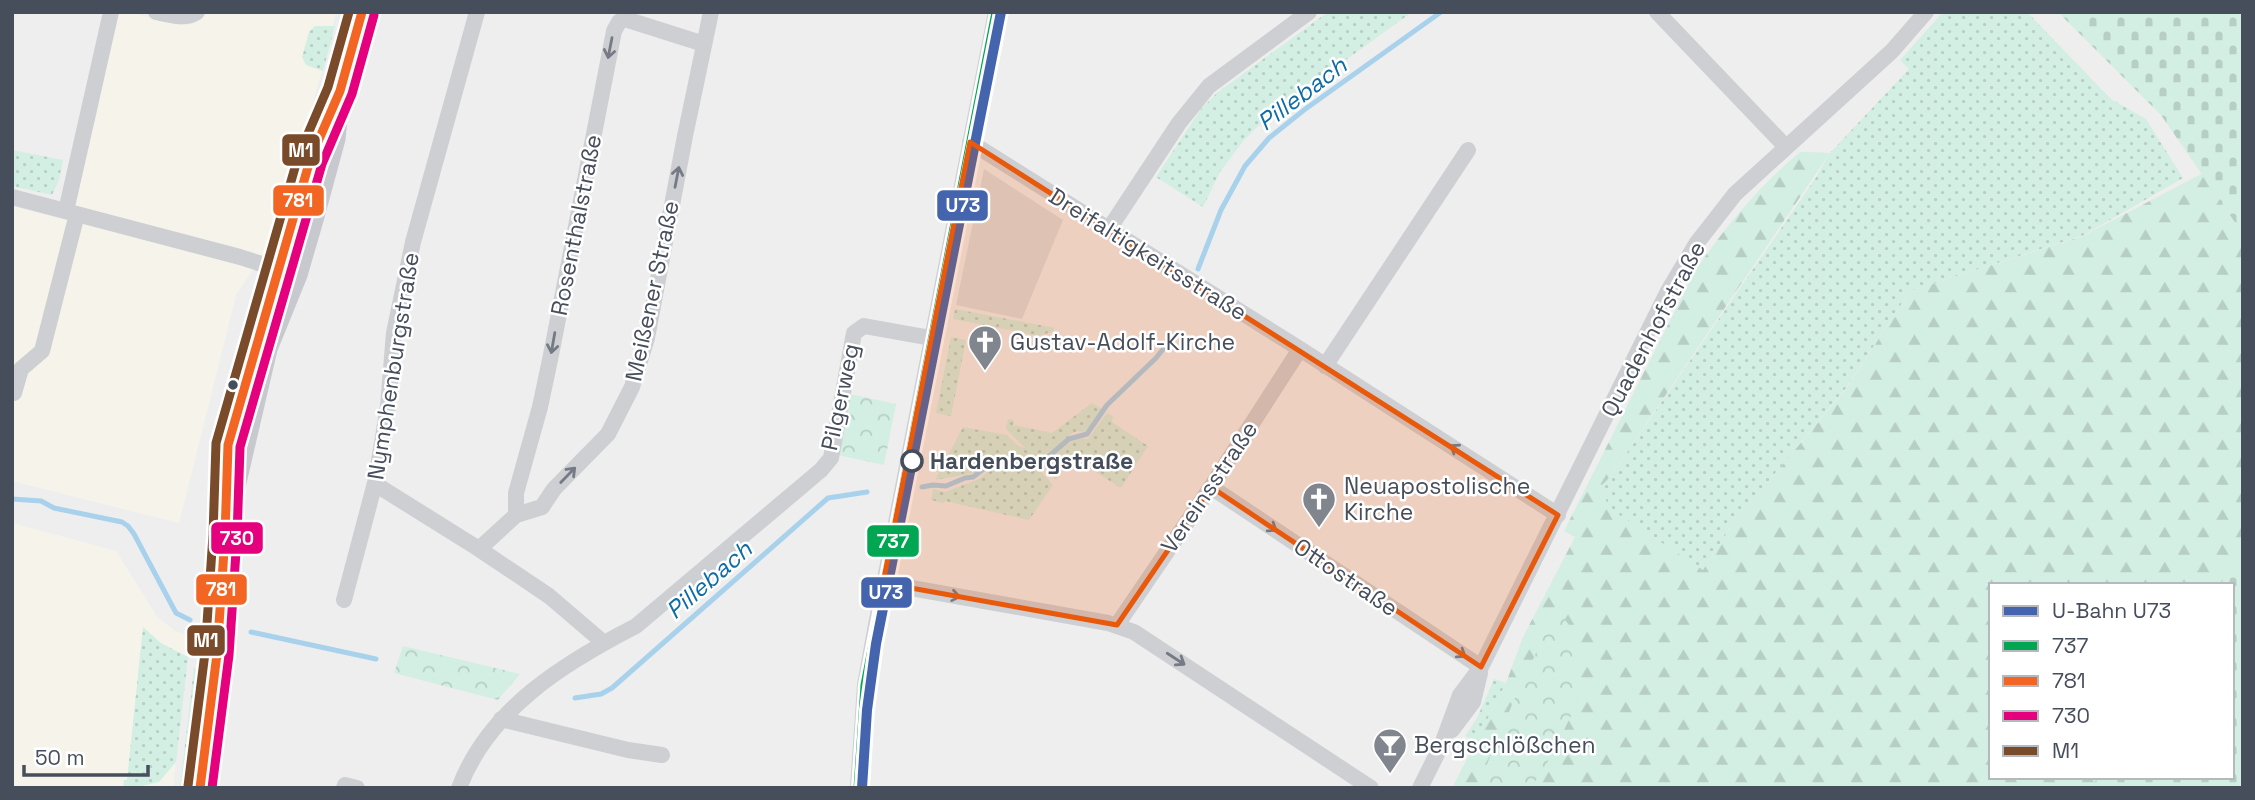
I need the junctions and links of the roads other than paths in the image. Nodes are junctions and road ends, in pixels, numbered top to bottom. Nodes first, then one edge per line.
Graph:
1 (111, 12) edge
2 (156, 12) edge
3 (197, 12) edge
4 (362, 12) edge
5 (477, 12) edge
6 (711, 12) edge
7 (996, 12) edge
8 (1309, 12) edge
9 (1657, 12) edge
10 (1926, 12) edge
11 (704, 44) junction
12 (340, 91) junction
13 (336, 139) junction
14 (970, 142) junction
15 (1786, 147) junction
16 (1468, 150) dead end
17 (12, 197) edge
18 (71, 213) junction
19 (1109, 229) junction
20 (277, 269) junction
21 (931, 338) junction
22 (268, 349) junction
23 (1300, 349) junction
24 (1325, 366) junction
25 (14, 393) dead end
26 (374, 484) junction
27 (1211, 486) junction
28 (1558, 514) junction
29 (516, 515) junction
30 (225, 536) junction
31 (480, 549) junction
32 (883, 583) junction
33 (344, 600) dead end
34 (1117, 625) junction
35 (604, 643) junction
36 (1481, 667) junction
37 (501, 719) junction
38 (663, 755) dead end
39 (200, 788) edge
40 (344, 788) edge
41 (357, 788) edge
42 (459, 788) edge
43 (858, 788) edge
44 (1371, 788) edge
45 (1420, 788) edge

1 - 18 street
2 - 3 street
4 - 12 main road
5 - 26 street, Nymphenburgstraße
6 - 11 street, Meißener Straße
7 - 14 street
8 - 19 street
9 - 15 street
10 - 15 street, Quadenhofstraße
29 -> 11 street, Meißener Straße
11 -> 29 street, Rosenthalstraße
12 - 13 main road
12 - 20 main road
13 - 20 main road
13 - 22 main road
14 - 19 street, Dreifaltigkeitsstraße
14 - 21 street
15 - 28 street, Quadenhofstraße
16 - 24 street
17 - 18 street
18 - 20 street
18 - 25 street
19 - 23 street, Dreifaltigkeitsstraße
20 - 22 main road
20 - 30 main road
21 - 32 street
21 - 35 street, Pilgerweg
22 - 30 main road
23 - 24 street, Dreifaltigkeitsstraße
23 - 27 street, Vereinsstraße
28 -> 24 street, Dreifaltigkeitsstraße
26 - 31 street
26 - 33 street, Nymphenburgstraße
27 - 34 street, Vereinsstraße
27 -> 36 street, Ottostraße
28 - 36 street, Quadenhofstraße
29 - 31 street, Meißener Straße
30 - 39 main road
31 - 35 street
32 -> 34 street
32 - 43 street
34 -> 44 street
35 - 37 street, Pilgerweg
36 - 45 street, Quadenhofstraße
37 - 38 street
37 - 42 street, Pilgerweg
40 - 41 street

